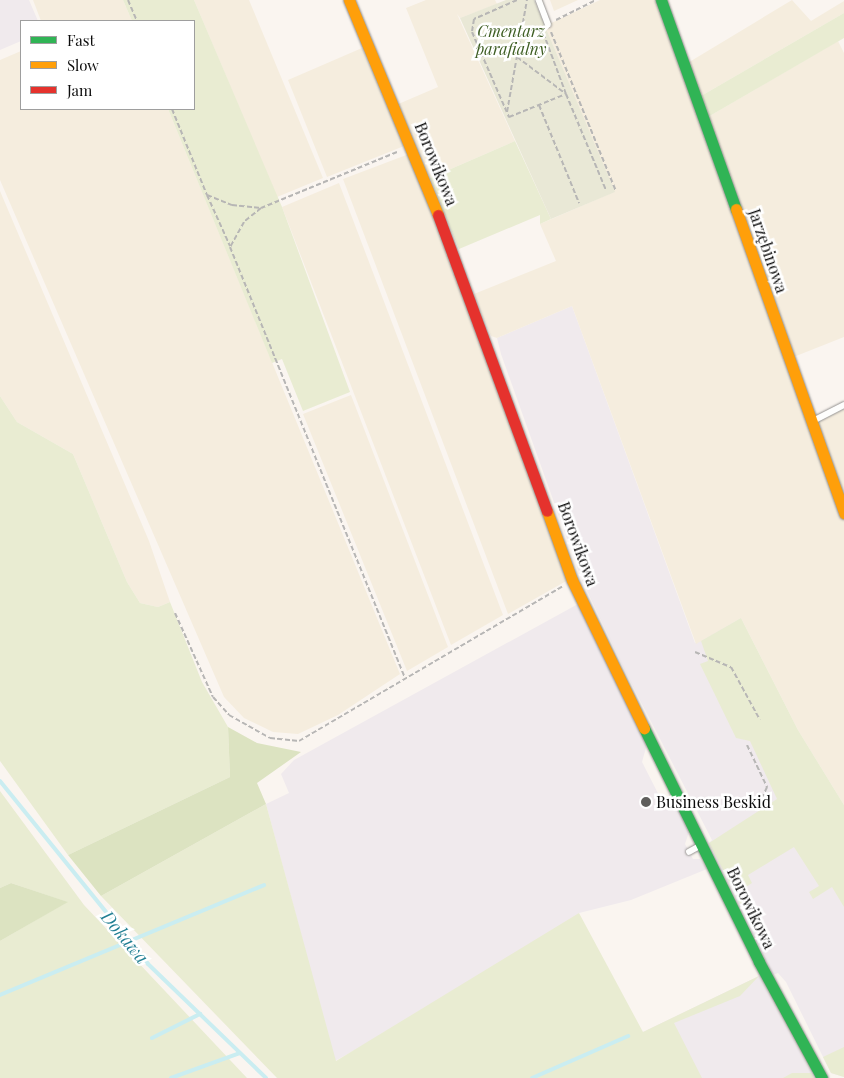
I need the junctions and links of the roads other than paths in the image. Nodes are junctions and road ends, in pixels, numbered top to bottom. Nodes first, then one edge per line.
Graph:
1 (349, 0) edge
2 (539, 0) edge
3 (661, 0) edge
4 (548, 24) road end
5 (844, 405) edge
6 (810, 423) junction
7 (844, 513) edge
8 (702, 846) junction
9 (689, 852) dead end
10 (822, 1078) edge

1 - 8 street, Borowikowa
2 - 4 lane
3 - 6 street, Jarzębinowa
5 - 6 lane
6 - 7 street, Jarzębinowa
8 - 9 lane
8 - 10 street, Borowikowa

